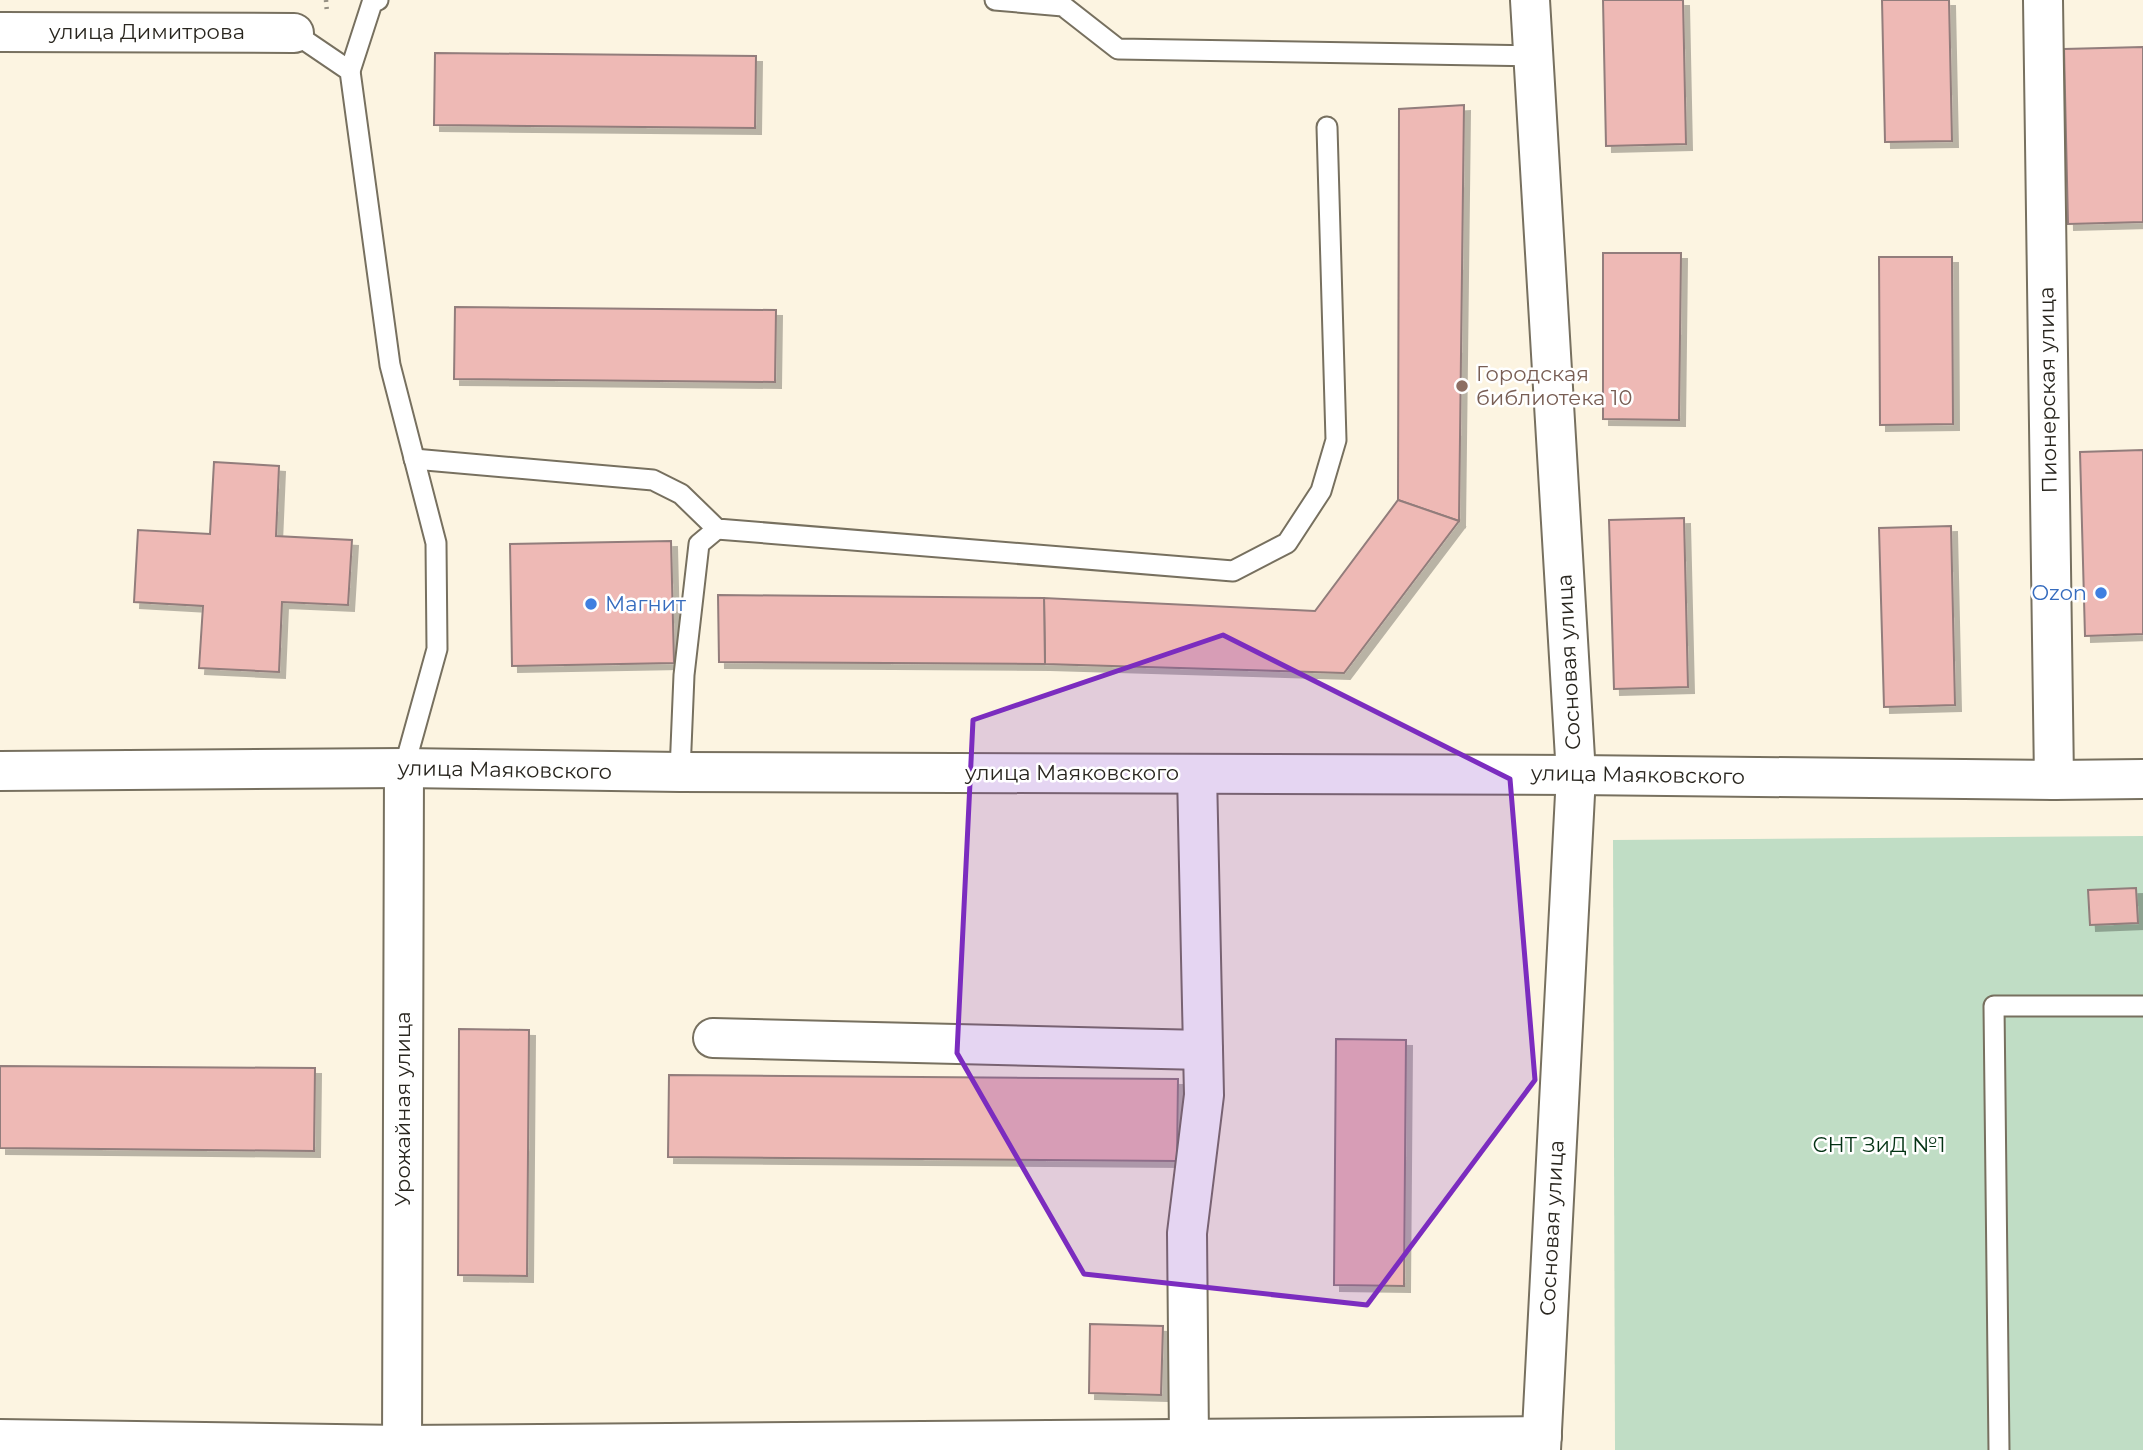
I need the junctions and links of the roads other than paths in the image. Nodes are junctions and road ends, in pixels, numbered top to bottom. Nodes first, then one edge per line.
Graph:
1 (378, 0) edge
2 (995, 0) edge
3 (1530, 0) edge
4 (2043, 0) edge
5 (0, 32) edge
6 (294, 33) joint
7 (1534, 56) junction
8 (350, 71) junction
9 (1327, 127) dead end
10 (414, 459) junction
11 (716, 529) junction
12 (404, 768) junction
13 (0, 771) edge
14 (680, 772) junction
15 (1197, 774) junction
16 (1576, 775) junction
17 (2143, 779) edge
18 (2054, 780) junction
19 (2143, 1006) edge
20 (713, 1038) dead end
21 (1202, 1050) junction
22 (1189, 1438) junction
23 (0, 1439) edge
24 (1542, 1443) edge
25 (402, 1448) edge
26 (1998, 1450) edge

1 - 8 lane
2 - 7 lane
3 - 7 street, Сосновая улица
4 - 18 street, Пионерская улица
5 - 6 street, улица Димитрова
6 - 8 lane
7 - 16 street, Сосновая улица
8 - 10 lane
9 - 11 lane
10 - 11 lane
10 - 12 lane
11 - 14 lane
12 - 13 street, улица Маяковского
12 - 14 street, улица Маяковского
12 - 25 street, Урожайная улица
14 - 15 street, улица Маяковского
15 - 16 street, улица Маяковского
15 - 21 street
16 - 18 street, улица Маяковского
16 - 24 street, Сосновая улица
17 - 18 street, улица Маяковского
19 - 26 lane
20 - 21 street
21 - 22 street
22 - 24 street
22 - 25 street
23 - 25 street

